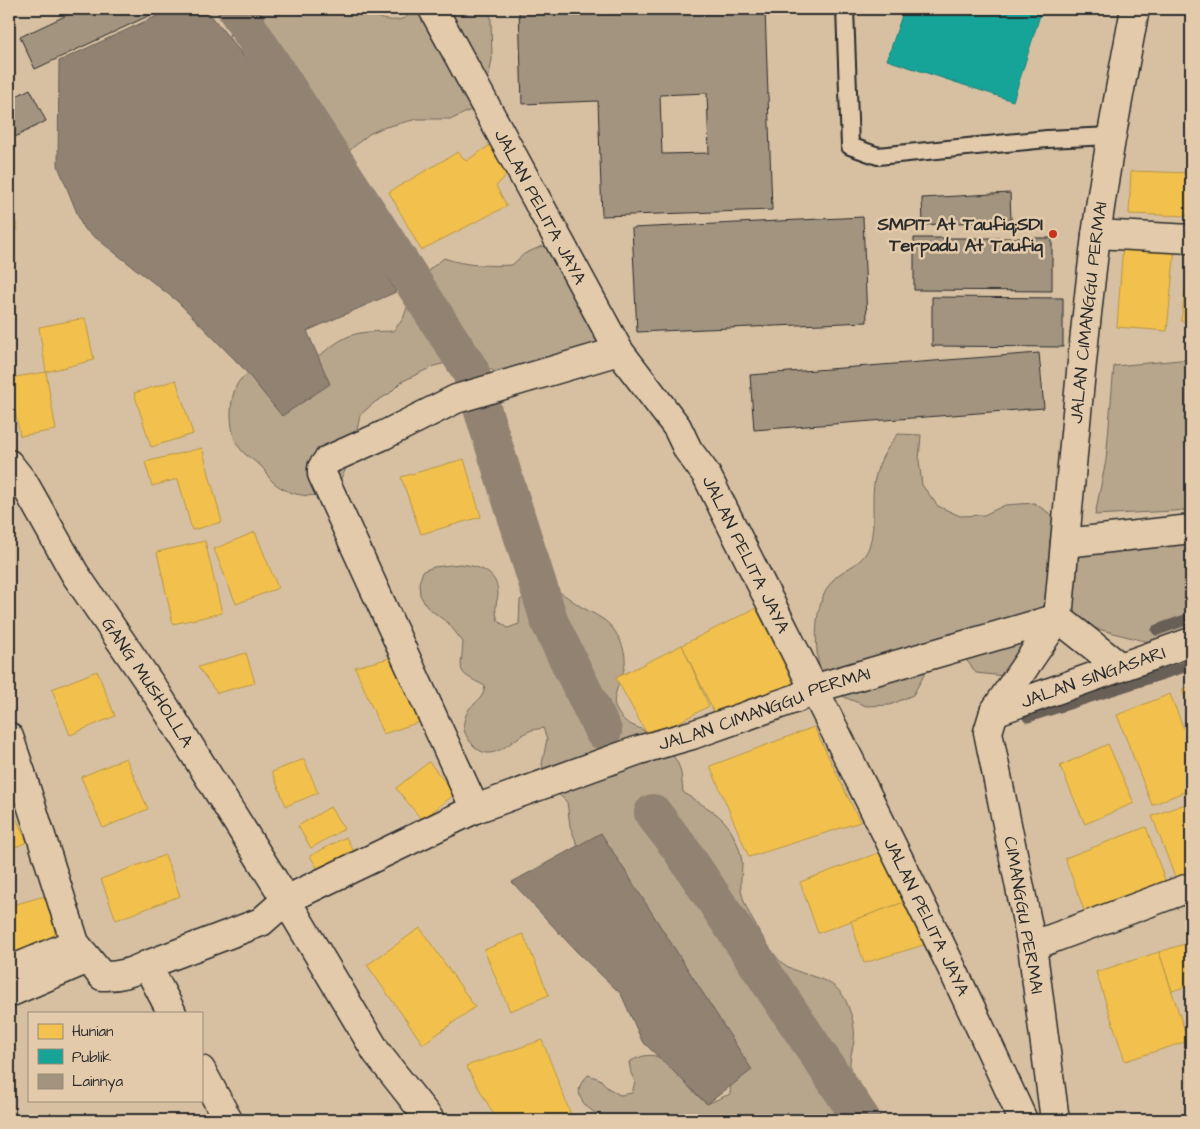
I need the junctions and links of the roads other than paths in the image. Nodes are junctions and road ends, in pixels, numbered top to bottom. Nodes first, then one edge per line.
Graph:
1 (434, 9) edge
2 (845, 9) edge
3 (1135, 9) edge
4 (1111, 136) junction
5 (1096, 234) junction
6 (1191, 239) edge
7 (619, 351) junction
8 (9, 464) edge
9 (1191, 529) edge
10 (1065, 543) junction
11 (1058, 618) junction
12 (1191, 642) edge
13 (1118, 665) junction
14 (813, 689) junction
15 (994, 712) junction
16 (9, 737) edge
17 (15, 775) edge
18 (475, 809) junction
19 (1191, 887) edge
20 (286, 900) junction
21 (1032, 946) junction
22 (81, 951) junction
23 (147, 965) junction
24 (9, 971) edge
25 (9, 993) edge
26 (171, 1012) edge
27 (202, 1072) edge
28 (228, 1120) edge
29 (430, 1120) edge
30 (1023, 1120) edge
31 (1055, 1120) edge

1 - 7 street, JALAN PELITA JAYA
2 - 4 lane
3 - 4 street, JALAN CIMANGGU PERMAI
4 - 5 street, JALAN CIMANGGU PERMAI
5 - 6 street
5 - 10 street, JALAN CIMANGGU PERMAI
7 - 14 street, JALAN PELITA JAYA
7 - 18 street
8 - 20 street, GANG MUSHOLLA
9 - 10 street
10 - 11 street, JALAN CIMANGGU PERMAI
11 - 13 street
11 - 14 street, JALAN CIMANGGU PERMAI
11 - 15 street, JALAN CIMANGGU PERMAI
12 - 13 street, JALAN SINGASARI
13 - 15 street, JALAN SINGASARI
14 - 18 street, JALAN CIMANGGU PERMAI
14 - 30 street, JALAN PELITA JAYA
15 - 21 street, CIMANGGU PERMAI
16 - 17 street
17 - 22 street
18 - 20 street, JALAN CIMANGGU PERMAI
19 - 21 street
20 - 23 street, JALAN CIMANGGU PERMAI
20 - 29 street, GANG MUSHOLLA
21 - 31 street, CIMANGGU PERMAI
22 - 23 street, JALAN CIMANGGU PERMAI
22 - 24 street
22 - 25 street
23 - 26 street
27 - 28 street

